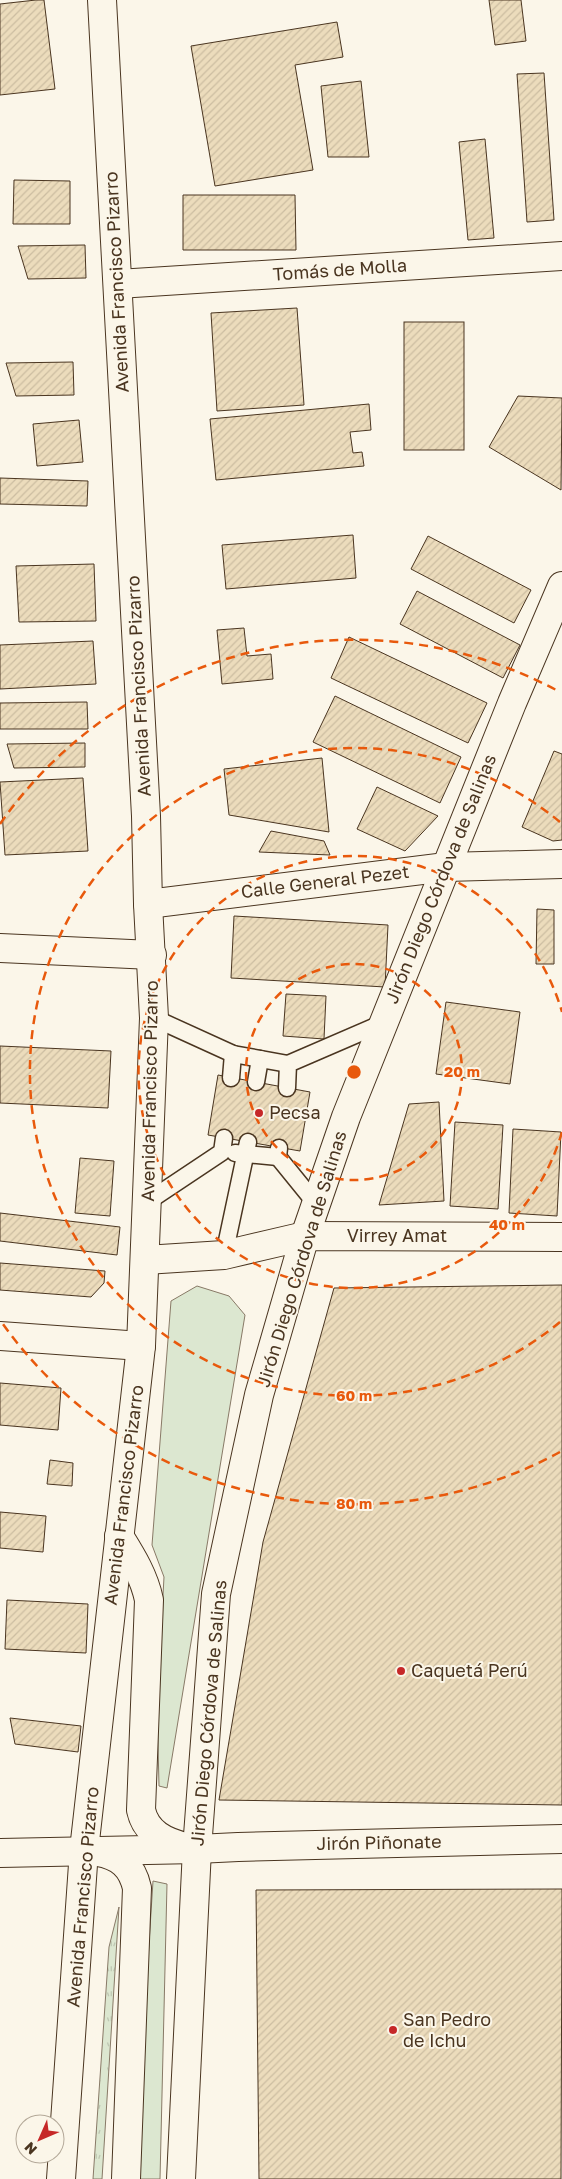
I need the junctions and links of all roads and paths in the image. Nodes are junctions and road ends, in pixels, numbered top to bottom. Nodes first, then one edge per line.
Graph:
1 (102, 0) edge
2 (562, 256) edge
3 (118, 284) junction
4 (562, 586) edge
5 (562, 864) edge
6 (446, 867) junction
7 (148, 904) junction
8 (0, 948) edge
9 (152, 955) junction
10 (154, 1018) junction
11 (384, 1023) junction
12 (233, 1054) junction
13 (260, 1059) junction
14 (288, 1064) junction
15 (231, 1078) dead end
16 (256, 1082) dead end
17 (287, 1088) dead end
18 (247, 1148) junction
19 (147, 1202) junction
20 (317, 1205) junction
21 (305, 1236) junction
22 (562, 1237) edge
23 (224, 1255) junction
24 (145, 1260) junction
25 (0, 1336) edge
26 (140, 1346) junction
27 (119, 1536) junction
28 (562, 1839) edge
29 (197, 1849) junction
30 (84, 1850) junction
31 (0, 1852) edge
32 (61, 2179) edge
33 (126, 2179) edge
34 (181, 2179) edge

1 - 3 main road, Avenida Francisco Pizarro
2 - 3 main road, Tomás de Molla
3 - 7 main road, Avenida Francisco Pizarro
4 - 6 main road, Jirón Diego Córdova de Salinas
5 - 6 main road, Calle General Pezet
6 - 7 main road, Calle General Pezet
6 - 11 main road, Jirón Diego Córdova de Salinas
7 - 9 main road, Avenida Francisco Pizarro
8 - 9 main road
9 - 10 main road, Avenida Francisco Pizarro
10 - 12 lane
10 - 19 main road, Avenida Francisco Pizarro
11 - 14 lane
11 - 20 main road, Jirón Diego Córdova de Salinas
12 - 13 lane
12 - 15 lane
13 - 14 lane
13 - 16 lane
14 - 17 lane
18 - 19 lane
18 - 20 lane
18 - 23 lane
19 - 24 main road, Avenida Francisco Pizarro
20 - 21 main road, Jirón Diego Córdova de Salinas
21 - 22 main road, Virrey Amat
21 - 23 main road, Virrey Amat
21 - 29 main road, Jirón Diego Córdova de Salinas
23 - 24 main road, Virrey Amat
24 - 26 main road, Avenida Francisco Pizarro
25 - 26 main road
26 - 27 main road, Avenida Francisco Pizarro
27 - 29 main road
27 - 30 main road, Avenida Francisco Pizarro
28 - 29 main road, Jirón Piñonate
29 - 30 main road
29 - 34 main road, Jirón Diego Córdova de Salinas
30 - 31 main road
30 - 32 main road, Avenida Francisco Pizarro
30 - 33 main road

